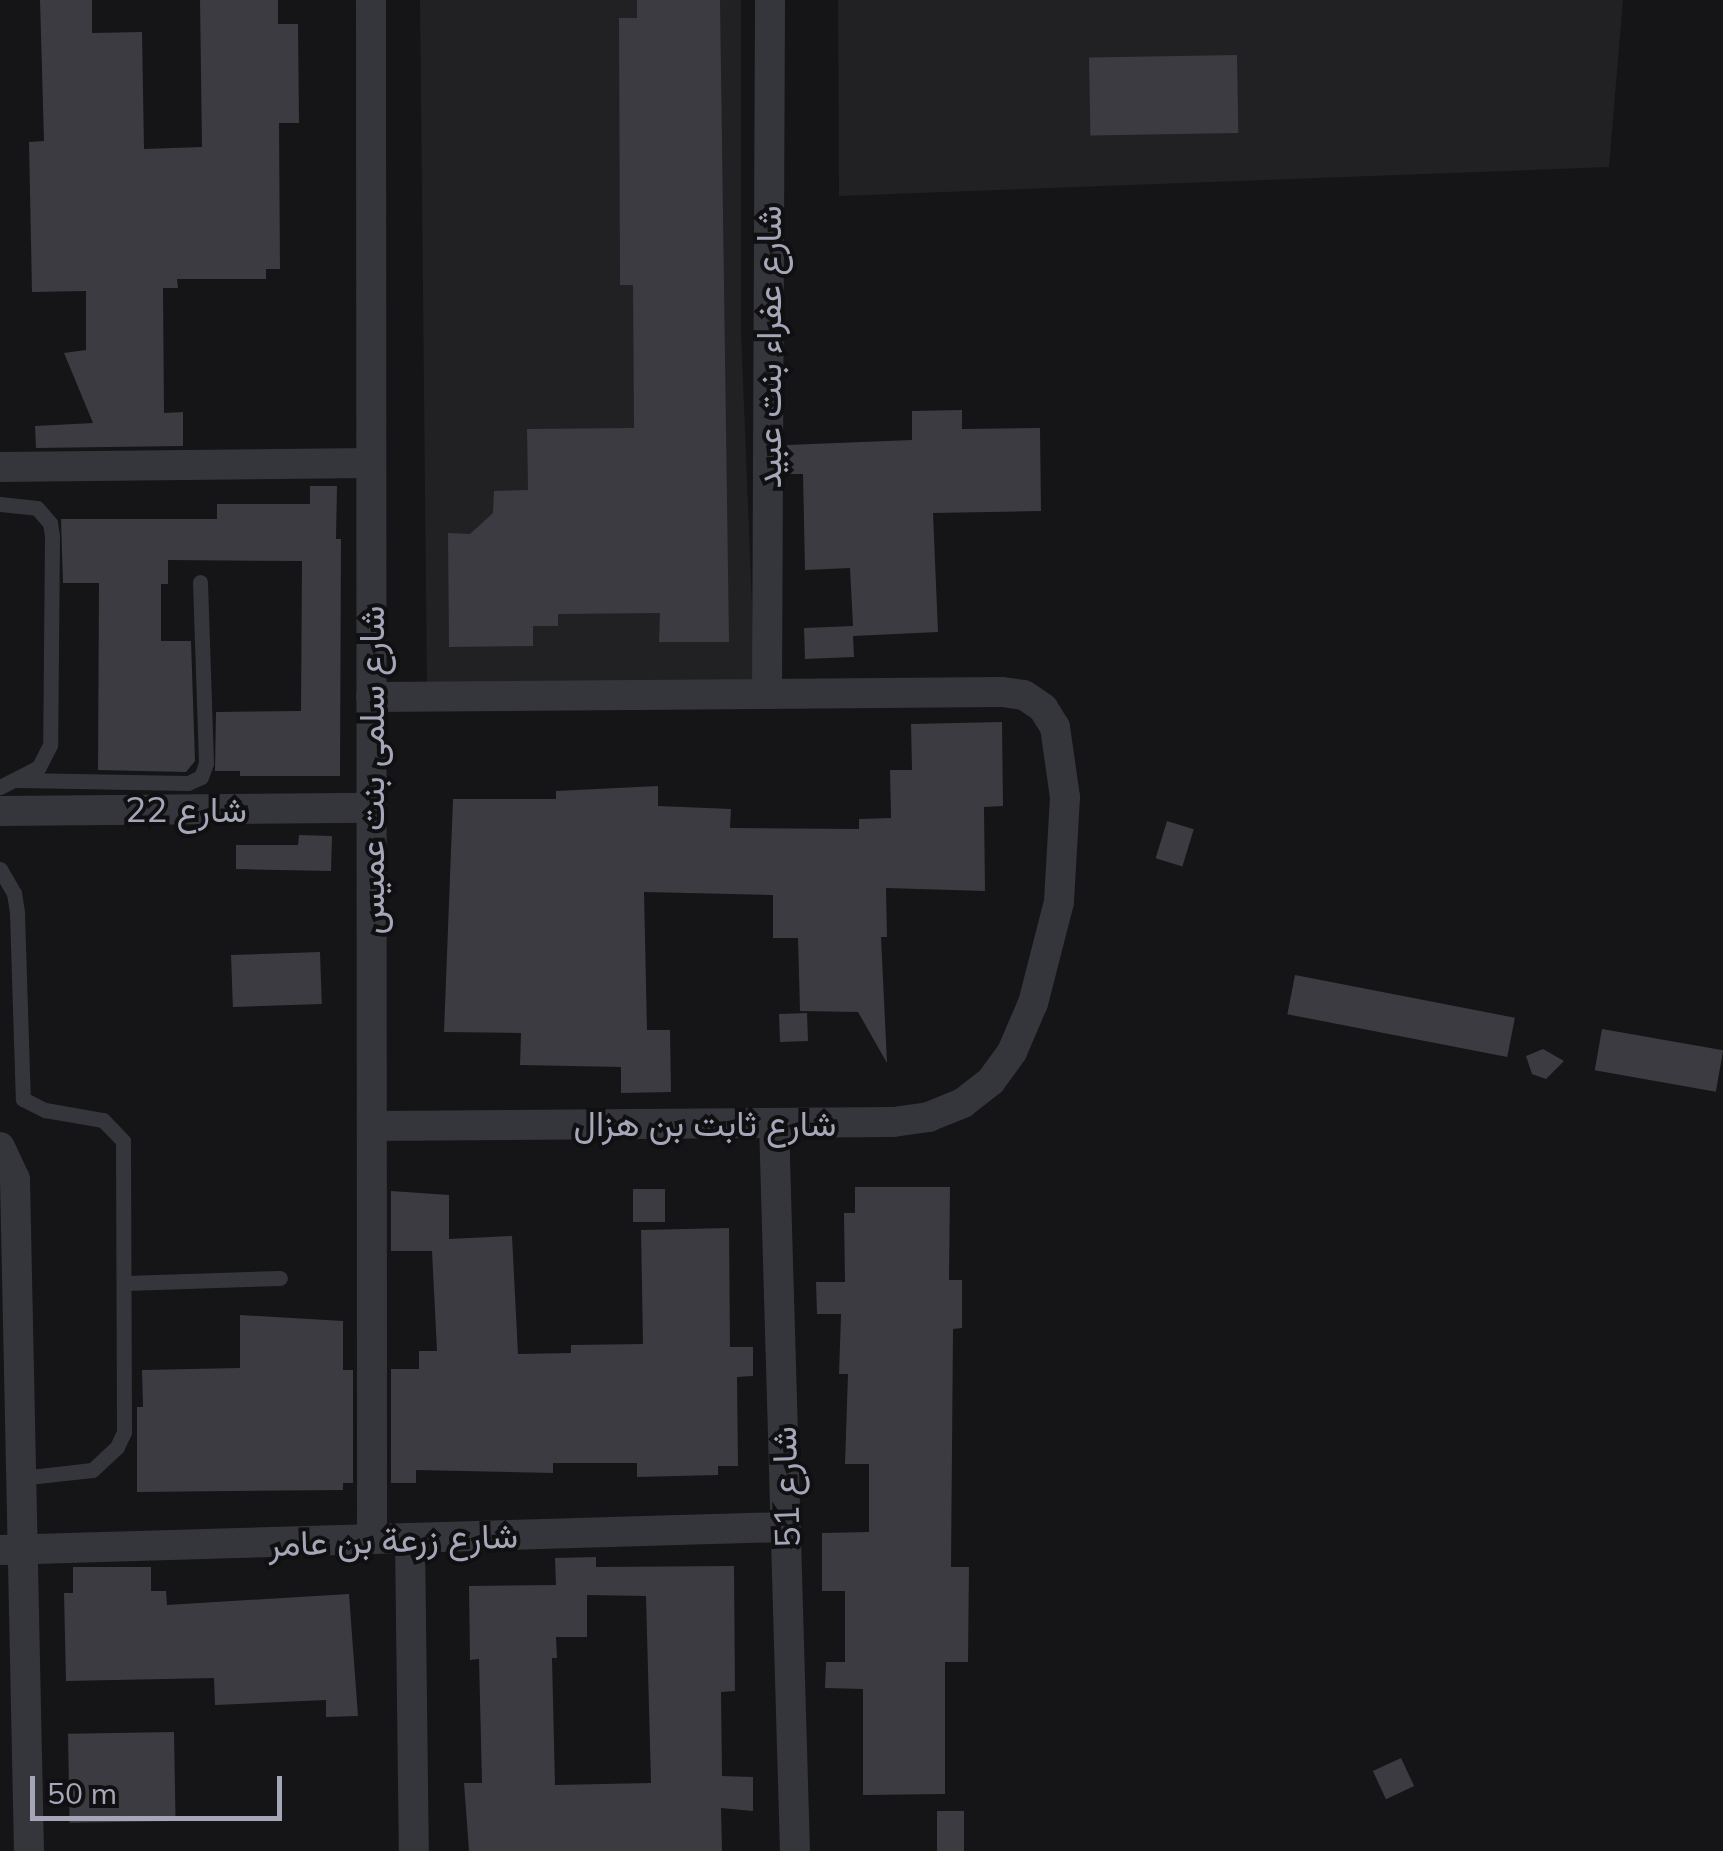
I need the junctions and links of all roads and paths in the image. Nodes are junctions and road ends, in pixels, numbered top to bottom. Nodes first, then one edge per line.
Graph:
1 (371, 0) edge
2 (770, 0) edge
3 (371, 463) junction
4 (0, 467) edge
5 (0, 504) edge
6 (200, 582) dead end
7 (767, 694) junction
8 (372, 698) junction
9 (18, 780) junction
10 (0, 786) edge
11 (372, 808) junction
12 (0, 811) edge
13 (0, 869) edge
14 (774, 1123) junction
15 (372, 1126) junction
16 (0, 1147) edge
17 (280, 1278) dead end
18 (126, 1283) junction
19 (21, 1478) junction
20 (786, 1527) junction
21 (410, 1538) junction
22 (372, 1539) junction
23 (12, 1550) edge
24 (29, 1851) edge
25 (414, 1851) edge
26 (795, 1851) edge

1 - 3 street, شارع سلمى بنت عميس
2 - 7 street, شارع عفراء بنت عبيد
3 - 4 street
3 - 8 street, شارع سلمى بنت عميس
5 - 9 lane
6 - 9 lane
7 - 8 street
7 - 14 street, شارع ثابت بن هزال
8 - 11 street, شارع سلمى بنت عميس
9 - 10 lane
11 - 12 street, شارع 22
11 - 15 street, شارع سلمى بنت عميس
13 - 18 lane
14 - 15 street, شارع ثابت بن هزال
14 - 20 street, شارع 51
15 - 22 street, شارع سلمى بنت عميس
16 - 19 street
17 - 18 lane
18 - 19 lane
19 - 23 street
20 - 21 street, شارع زرعة بن عامر
20 - 26 street, شارع 51
21 - 22 street, شارع زرعة بن عامر
21 - 25 street
22 - 23 street, شارع زرعة بن عامر
23 - 24 street

